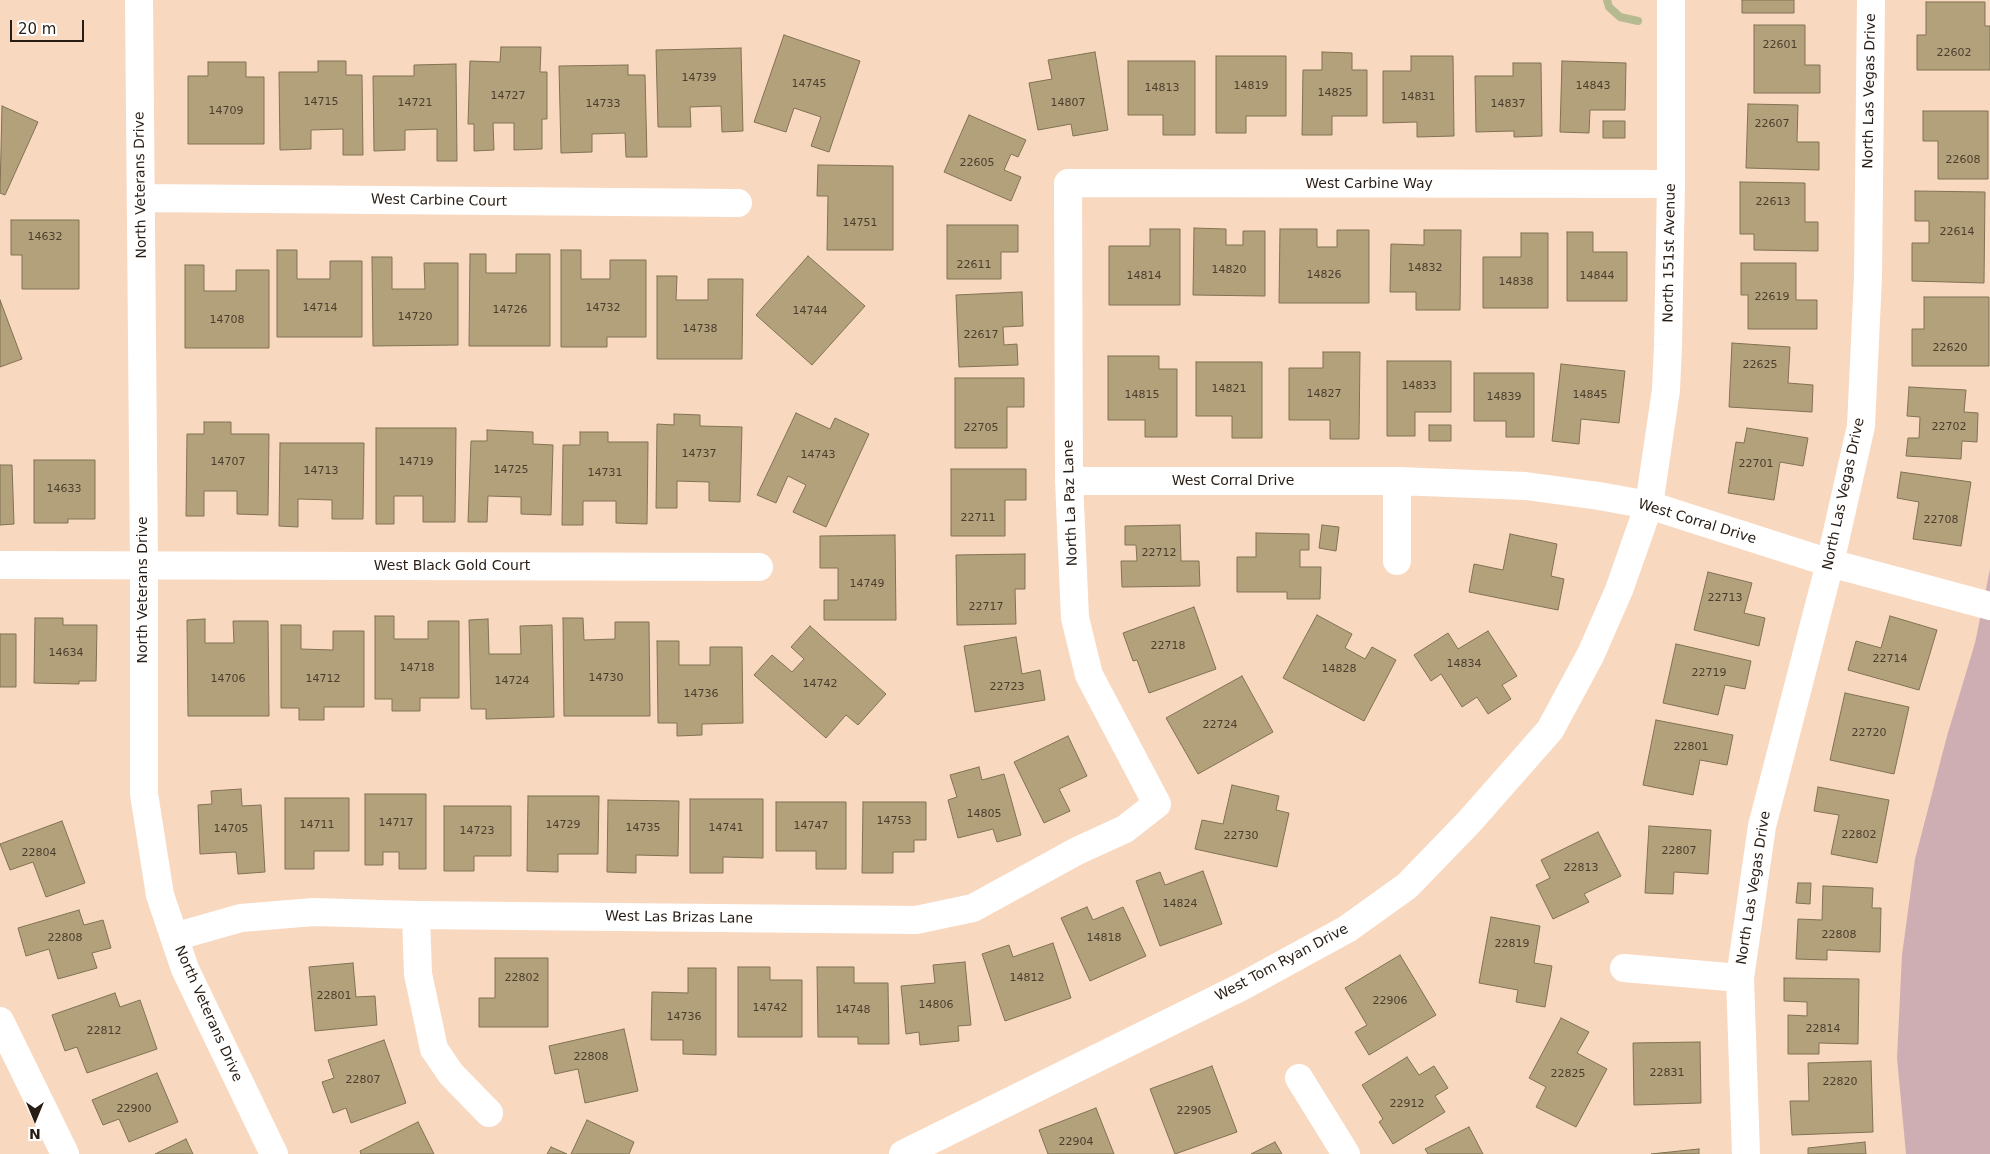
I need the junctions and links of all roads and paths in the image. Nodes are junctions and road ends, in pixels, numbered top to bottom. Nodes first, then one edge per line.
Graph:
1 (139, 0) edge
2 (1670, 0) edge
3 (1871, 0) edge
4 (1068, 183) joint
5 (1671, 184) junction
6 (141, 198) junction
7 (738, 203) dead end
8 (1069, 481) junction
9 (1397, 481) junction
10 (1648, 505) junction
11 (1397, 561) dead end
12 (1830, 563) junction
13 (0, 565) edge
14 (144, 565) junction
15 (760, 567) dead end
16 (1990, 606) edge
17 (1157, 804) joint
18 (416, 915) junction
19 (174, 937) junction
20 (1624, 968) dead end
21 (1740, 978) junction
22 (0, 1022) edge
23 (1298, 1078) dead end
24 (489, 1113) dead end
25 (65, 1154) edge
26 (274, 1154) edge
27 (903, 1154) edge
28 (1346, 1154) edge
29 (1746, 1154) edge

1 - 6 street, North Veterans Drive
2 - 5 street, North 151st Avenue
3 - 12 street, North Las Vegas Drive
4 - 5 street, West Carbine Way
4 - 8 street, North La Paz Lane
5 - 10 street, North 151st Avenue
6 - 7 street, West Carbine Court
6 - 14 street, North Veterans Drive
8 - 9 street, West Corral Drive
8 - 17 street, North La Paz Lane
9 - 10 street, West Corral Drive
9 - 11 street
10 - 12 street, West Corral Drive
10 - 27 street, West Tom Ryan Drive
12 - 16 street, West Corral Drive
12 - 21 street, North Las Vegas Drive
13 - 14 street, West Black Gold Court
14 - 15 street, West Black Gold Court
14 - 19 street, North Veterans Drive
17 - 18 street, West Las Brizas Lane
18 - 19 street, West Las Brizas Lane
18 - 24 street
19 - 26 street, North Veterans Drive
20 - 21 street, North Las Vegas Drive
21 - 29 street, North Las Vegas Drive
22 - 25 street
23 - 28 street

